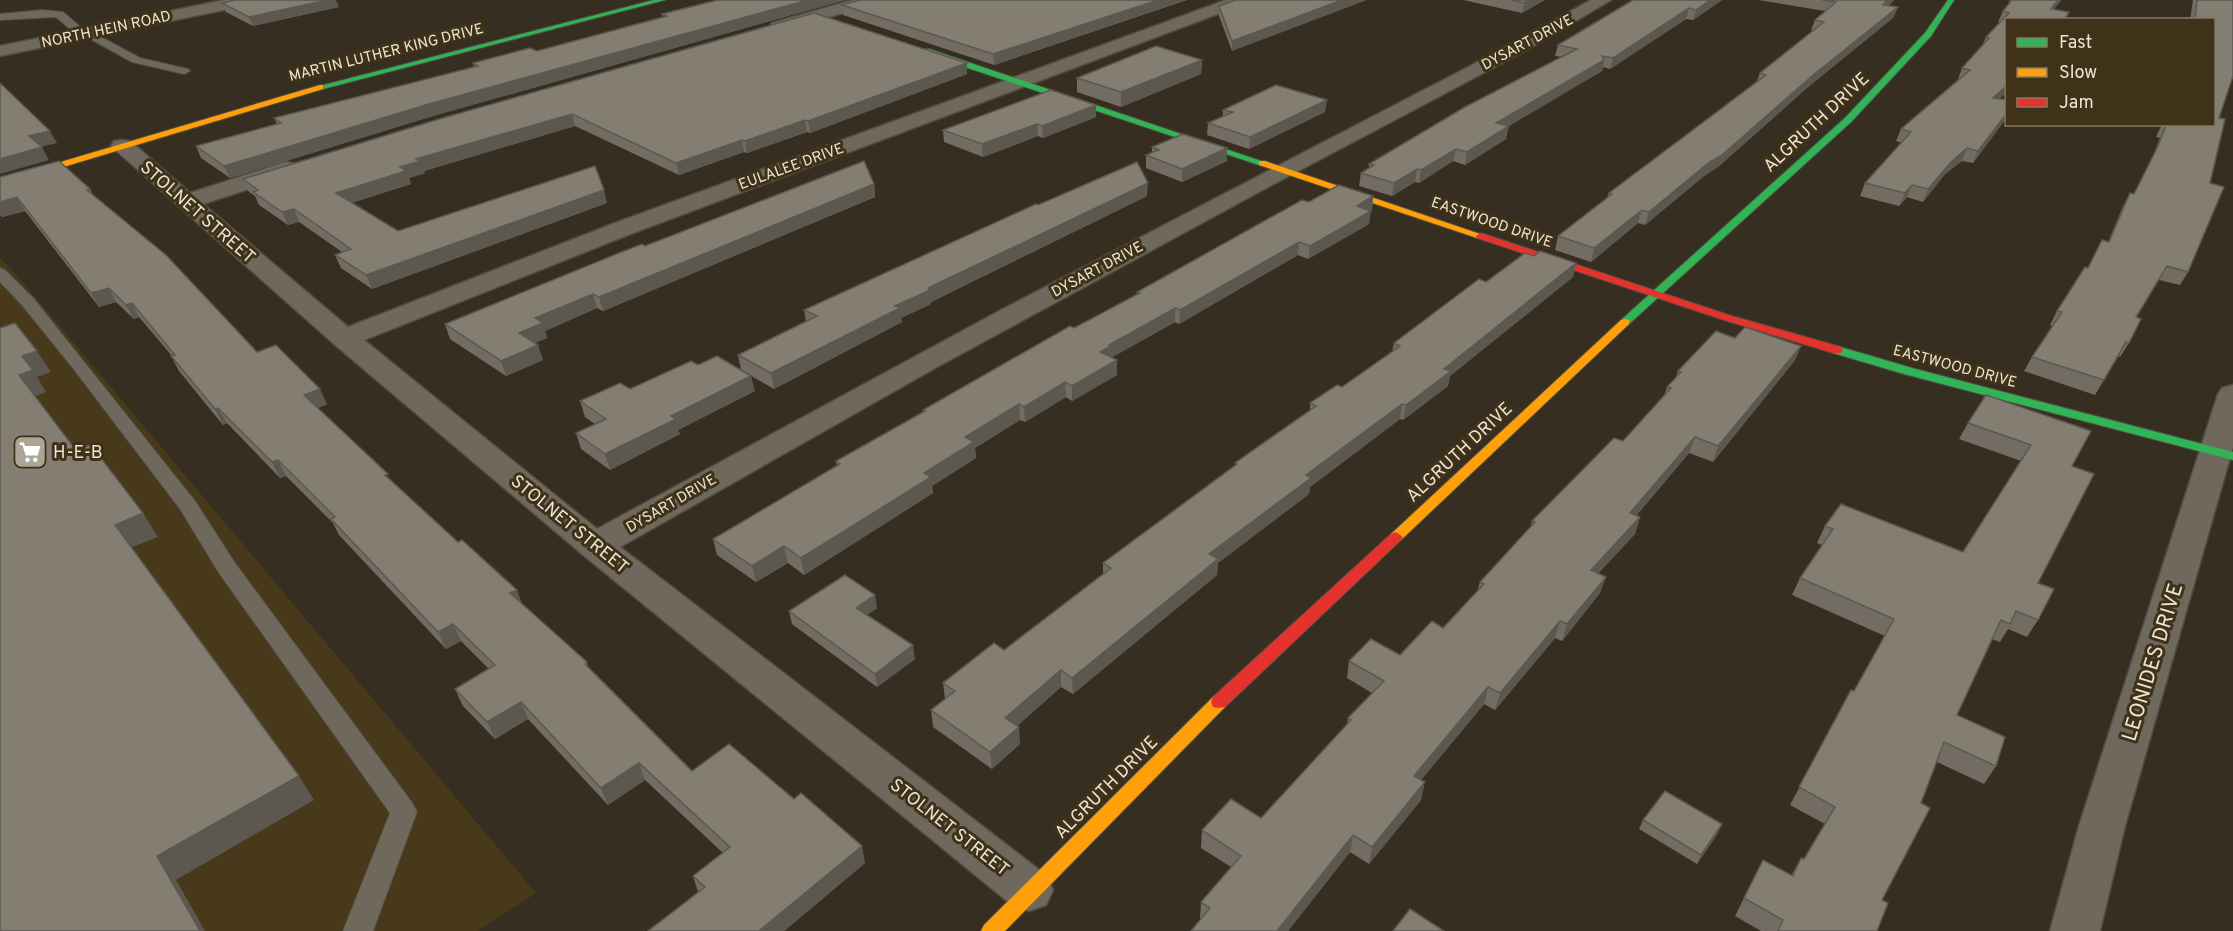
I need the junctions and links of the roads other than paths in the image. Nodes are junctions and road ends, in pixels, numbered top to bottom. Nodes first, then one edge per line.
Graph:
1 (248, 0) edge
2 (662, 0) edge
3 (871, 0) edge
4 (1241, 0) edge
5 (1603, 0) edge
6 (1951, 0) edge
7 (817, 15) junction
8 (0, 17) edge
9 (840, 23) edge
10 (762, 31) edge
11 (84, 34) junction
12 (918, 49) edge
13 (0, 51) edge
14 (184, 71) dead end
15 (1018, 82) junction
16 (122, 146) junction
17 (305, 164) edge
18 (1284, 170) junction
19 (0, 183) edge
20 (186, 202) junction
21 (0, 273) edge
22 (1655, 294) junction
23 (344, 338) junction
24 (2233, 394) edge
25 (2224, 454) edge
26 (595, 546) junction
27 (1029, 890) junction
28 (358, 931) edge
29 (991, 931) edge
30 (2075, 931) edge

1 - 11 street, NORTH HEIN ROAD
2 - 16 street, MARTIN LUTHER KING DRIVE
3 - 7 street
4 - 15 street, EULALEE DRIVE
5 - 18 street, DYSART DRIVE
6 - 22 street, ALGRUTH DRIVE
7 - 9 street
7 - 10 street
8 - 11 lane
11 - 13 street, NORTH HEIN ROAD
11 - 14 lane
12 - 15 street, EASTWOOD DRIVE
15 - 18 street, EASTWOOD DRIVE
15 - 23 street, EULALEE DRIVE
16 - 19 street, MARTIN LUTHER KING DRIVE
16 - 20 street, STOLNET STREET
17 - 20 street
18 - 22 street, EASTWOOD DRIVE
18 - 26 street, DYSART DRIVE
20 - 23 street, STOLNET STREET
21 - 28 lane
22 - 25 street, EASTWOOD DRIVE
22 - 27 street, ALGRUTH DRIVE
23 - 26 street, STOLNET STREET
24 - 25 street, LEONIDES DRIVE
25 - 30 street, LEONIDES DRIVE
26 - 27 street, STOLNET STREET
27 - 29 street, ALGRUTH DRIVE

